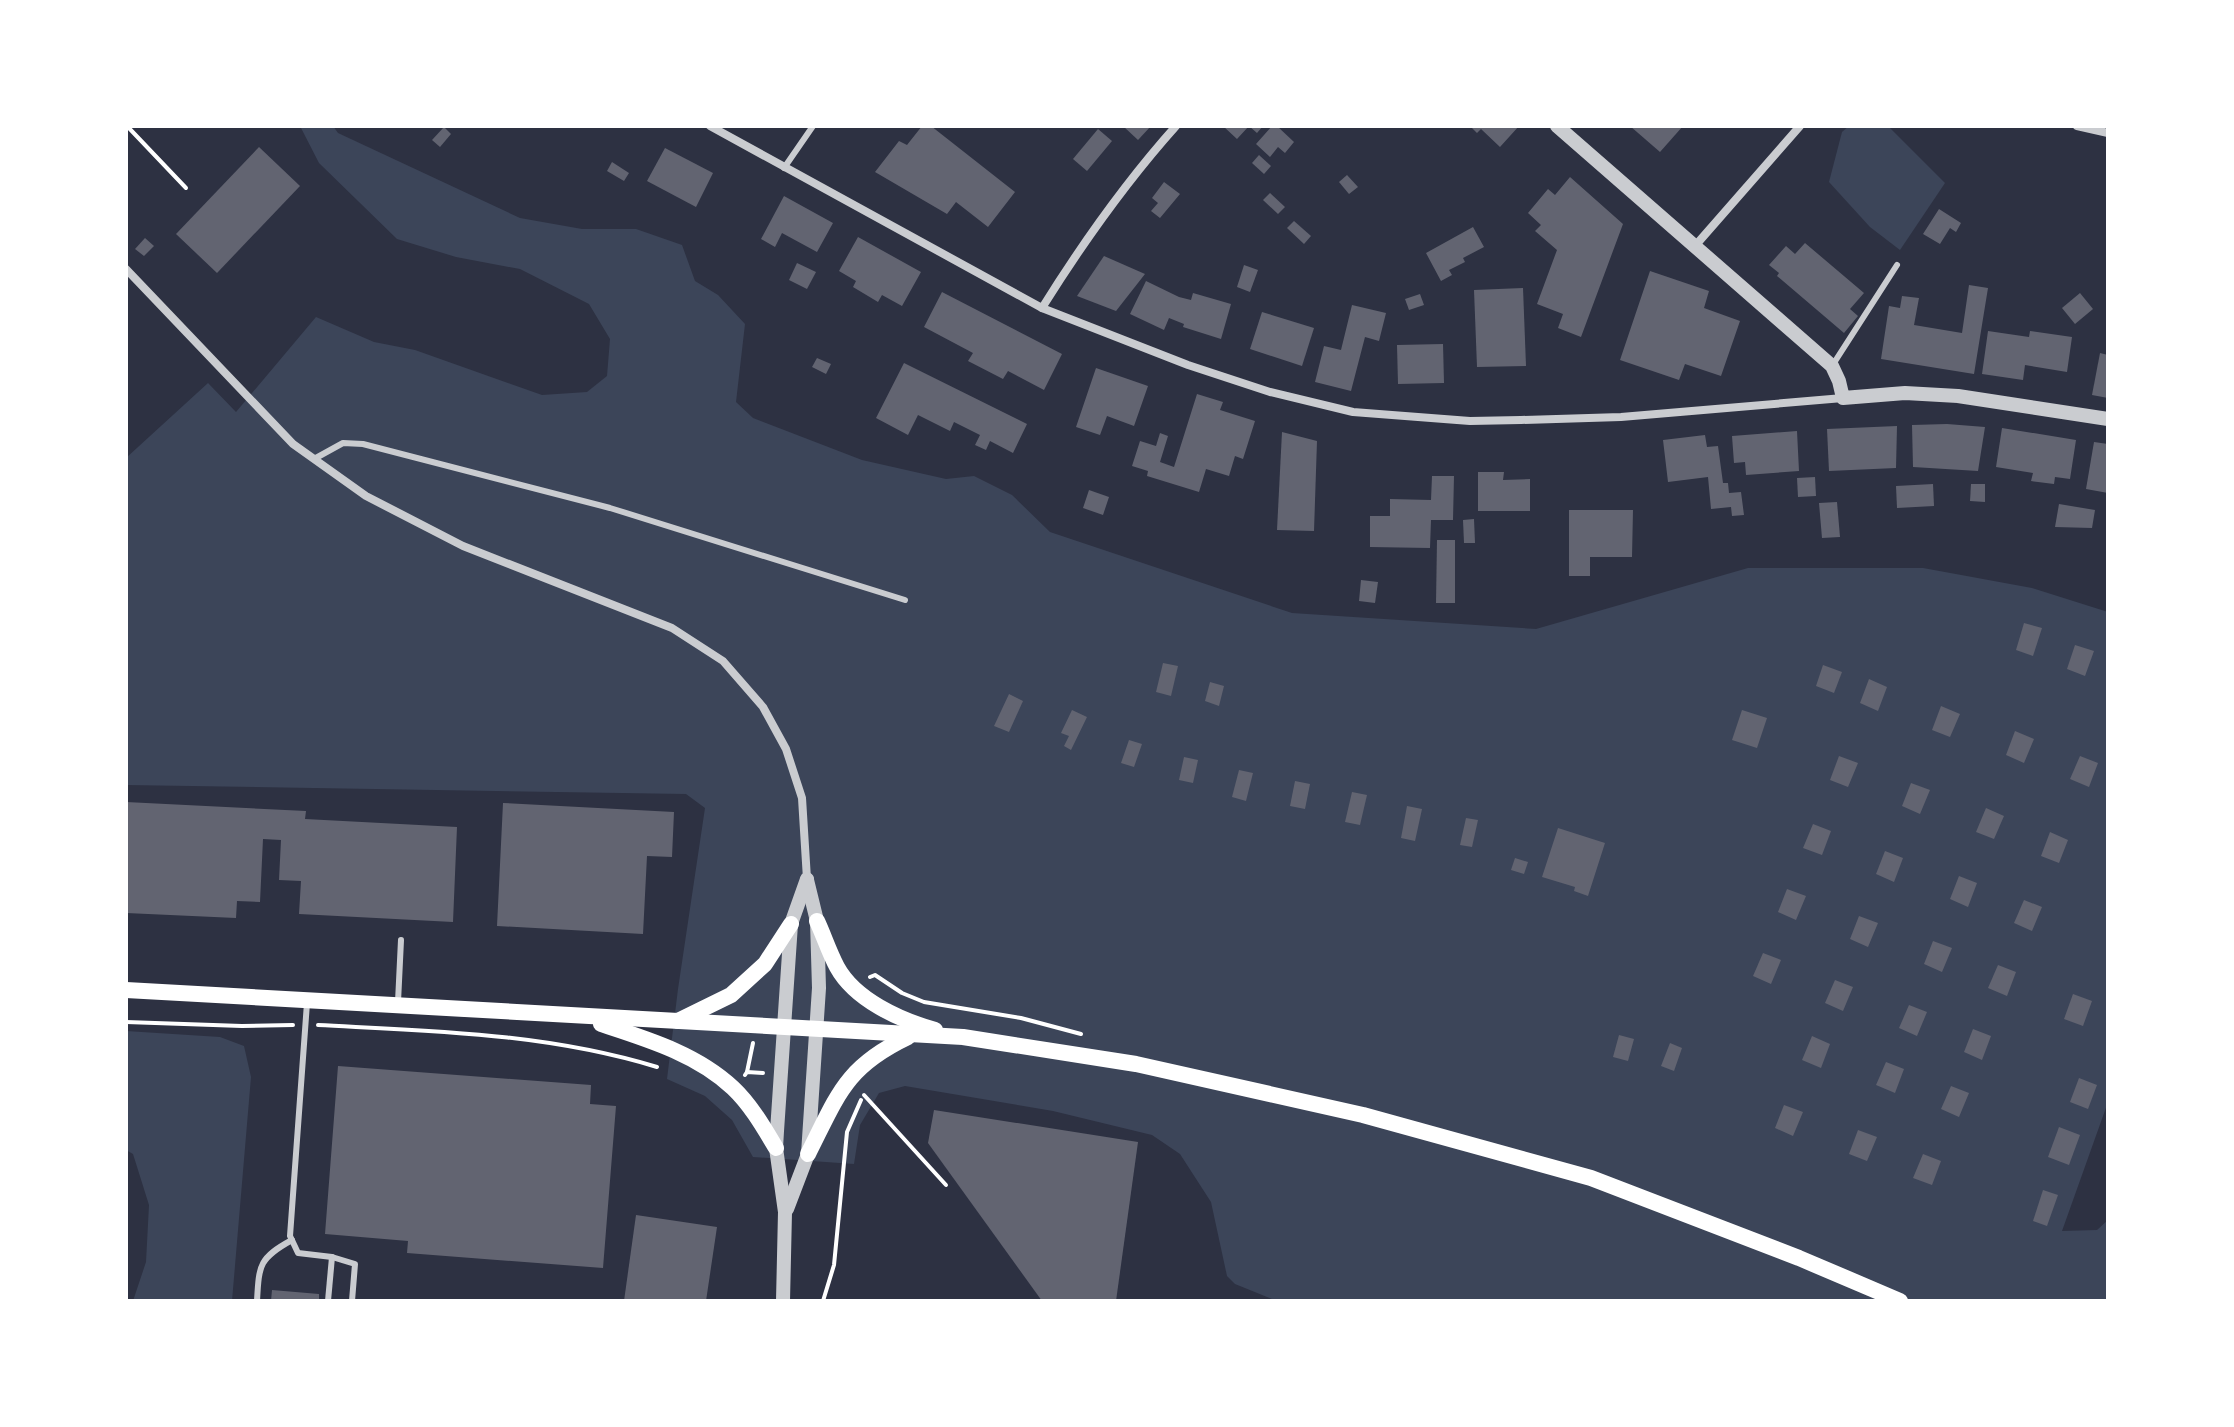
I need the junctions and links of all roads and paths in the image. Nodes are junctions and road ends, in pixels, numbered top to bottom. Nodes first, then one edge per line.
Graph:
1 (127, 126) edge
2 (710, 126) edge
3 (813, 126) edge
4 (1176, 126) edge
5 (1557, 126) edge
6 (1800, 126) edge
7 (2077, 126) edge
8 (2108, 133) edge
9 (784, 168) junction
10 (186, 188) dead end
11 (1695, 246) junction
12 (1897, 265) dead end
13 (126, 269) edge
14 (1042, 308) junction
15 (1832, 366) junction
16 (1843, 398) junction
17 (2108, 419) edge
18 (314, 459) junction
19 (905, 600) dead end
20 (807, 879) junction
21 (817, 921) junction
22 (791, 924) junction
23 (401, 940) dead end
24 (126, 990) edge
25 (307, 1001) junction
26 (398, 1006) junction
27 (580, 1017) junction
28 (126, 1022) edge
29 (676, 1022) junction
30 (306, 1024) junction
31 (784, 1029) junction
32 (816, 1030) junction
33 (913, 1035) junction
34 (963, 1037) junction
35 (662, 1069) dead end
36 (780, 1075) junction
37 (844, 1083) junction
38 (734, 1089) junction
39 (864, 1095) junction
40 (776, 1148) junction
41 (808, 1154) junction
42 (946, 1185) dead end
43 (785, 1212) junction
44 (292, 1240) junction
45 (332, 1257) junction
46 (257, 1301) edge
47 (328, 1301) edge
48 (352, 1301) edge
49 (783, 1301) edge
50 (823, 1301) edge
51 (1900, 1301) edge

1 - 10 path
2 - 9 street
3 - 9 lane
4 - 14 street
5 - 11 street
6 - 11 street
7 - 8 street
9 - 14 street
11 - 15 street
12 - 15 lane
13 - 18 street
14 - 16 street
15 - 16 street
16 - 17 street
18 - 19 lane
18 - 20 street
20 - 21 street
20 - 22 street
21 - 32 street
21 - 34 main road
22 - 29 main road
22 - 31 street
23 - 26 lane
24 - 25 main road
25 - 26 main road
25 - 30 lane
26 - 27 main road
27 - 29 main road
27 - 38 main road
28 - 30 path
29 - 31 main road
30 - 35 path
30 - 44 lane
31 - 32 main road
31 - 36 street
32 - 33 main road
32 - 41 street
33 - 34 main road
33 - 37 main road
34 - 51 main road
36 - 38 path
36 - 40 street
37 - 39 path
37 - 41 main road
38 - 40 main road
39 - 42 path
39 - 50 path
40 - 43 street
41 - 43 street
43 - 49 street
44 - 45 lane
44 - 46 lane
45 - 47 lane
45 - 48 lane

